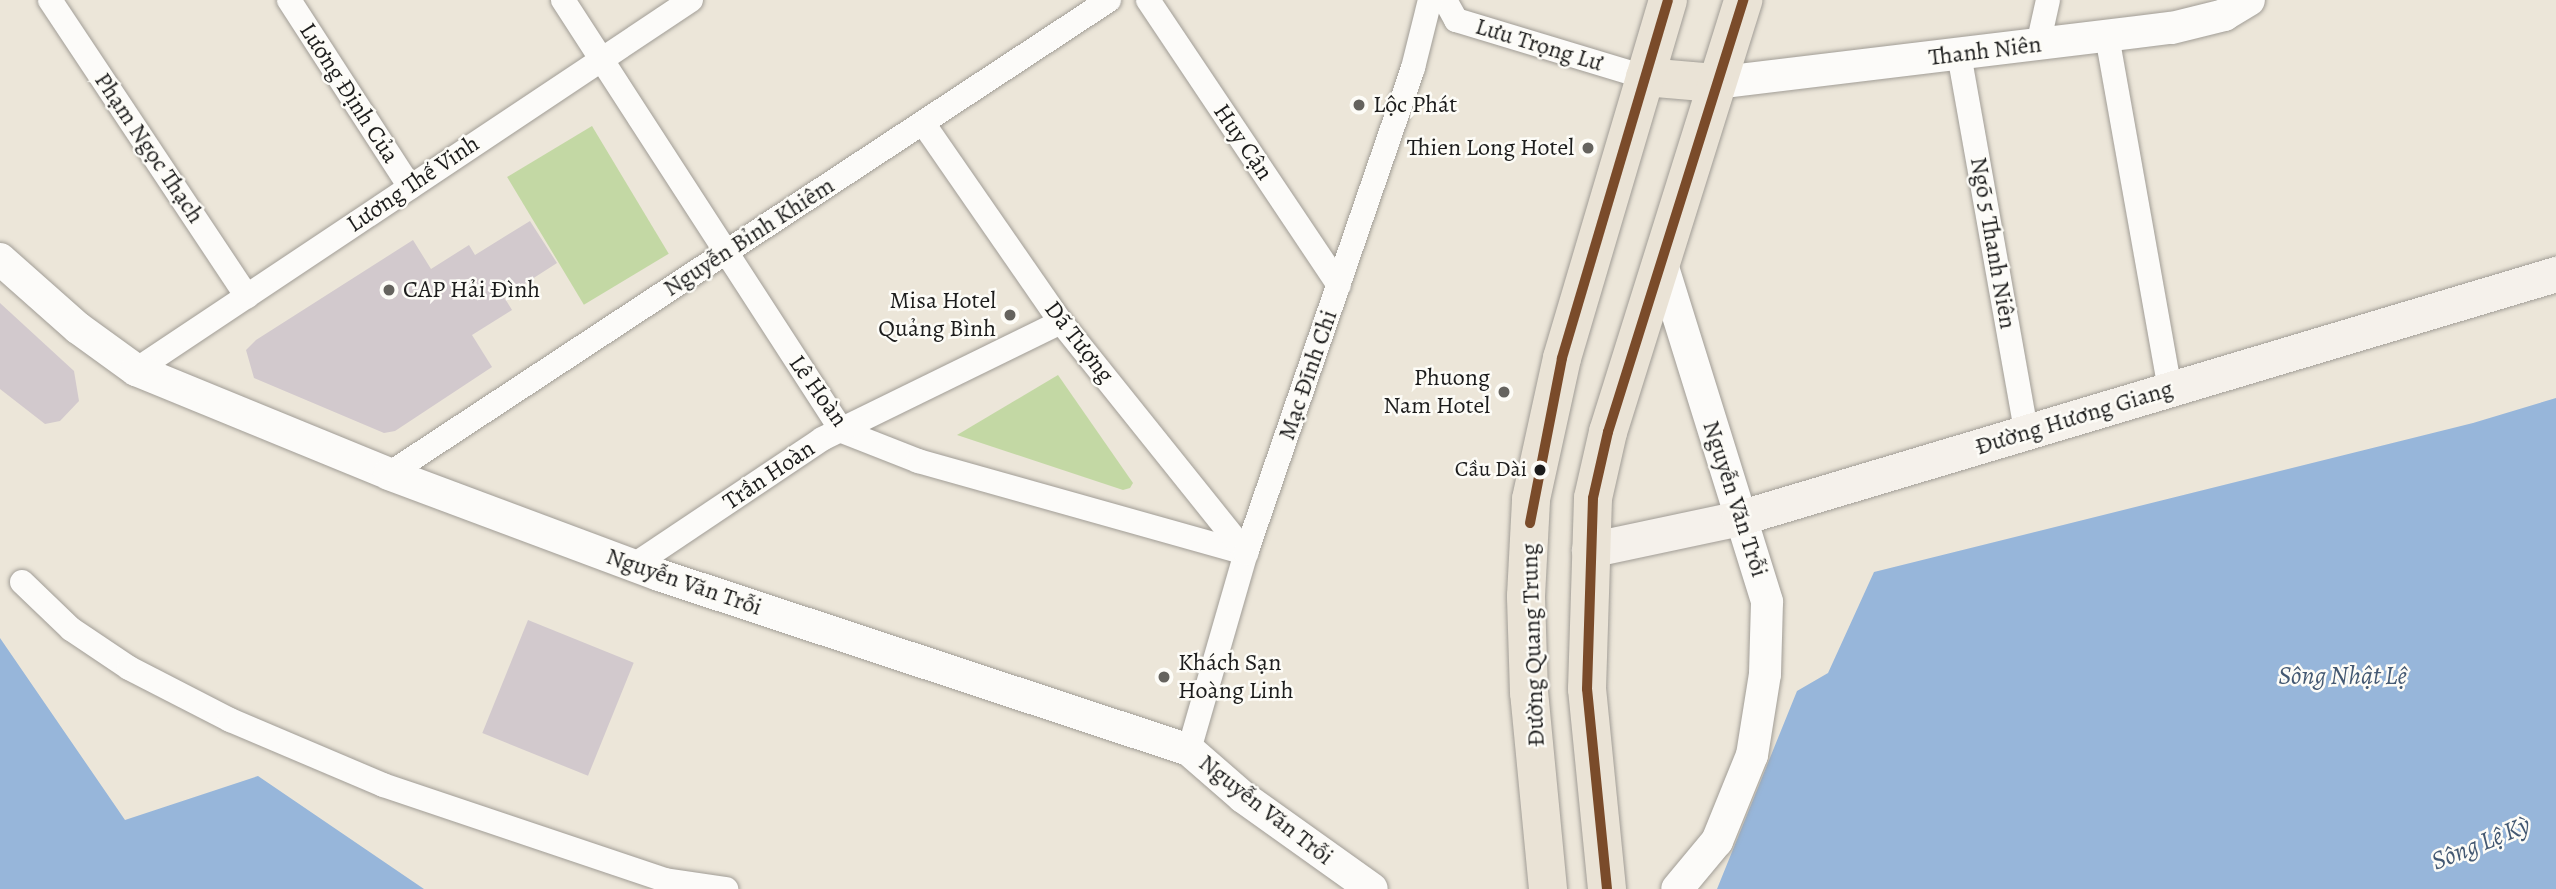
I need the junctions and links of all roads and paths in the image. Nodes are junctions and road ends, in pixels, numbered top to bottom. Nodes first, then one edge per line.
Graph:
1 (50, 0) edge
2 (289, 0) edge
3 (563, 0) edge
4 (691, 0) edge
5 (1109, 0) edge
6 (1148, 0) edge
7 (1430, 0) edge
8 (1445, 0) edge
9 (1668, 0) edge
10 (1743, 0) edge
11 (2048, 0) edge
12 (2249, 0) edge
13 (2107, 36) junction
14 (2038, 45) junction
15 (1959, 54) junction
16 (601, 58) junction
17 (1644, 77) junction
18 (1715, 83) junction
19 (923, 123) junction
20 (410, 187) junction
21 (727, 251) junction
22 (0, 259) edge
23 (1661, 261) junction
24 (2556, 274) edge
25 (1339, 285) junction
26 (247, 296) junction
27 (1061, 322) junction
28 (136, 370) junction
29 (2170, 390) junction
30 (842, 431) junction
31 (2026, 432) junction
32 (389, 474) junction
33 (1739, 518) junction
34 (1588, 550) junction
35 (1246, 553) junction
36 (634, 565) junction
37 (22, 582) dead end
38 (1189, 750) junction
39 (726, 889) edge
40 (1370, 889) edge
41 (1548, 889) edge
42 (1607, 889) edge
43 (1677, 889) edge

1 - 26 street, Phạm Ngọc Thạch
2 - 20 street, Lương Định Của
3 - 16 street, Lê Hoàn
4 - 16 street, Lương Thế Vinh
5 - 19 street, Nguyễn Bỉnh Khiêm
6 - 25 street, Huy Cận
7 - 25 street, Mạc Đĩnh Chi
8 - 17 street, Lưu Trọng Lư
9 - 17 main road, Đường Quang Trung
10 - 18 main road
11 - 14 street
12 - 13 street, Thanh Niên
13 - 14 street, Thanh Niên
13 - 29 street
14 - 15 street, Thanh Niên
15 - 18 street, Thanh Niên
15 - 31 street, Ngõ 5 Thanh Niên
16 - 20 street, Lương Thế Vinh
16 - 21 street, Lê Hoàn
17 - 18 main road
17 - 41 main road, Đường Quang Trung
18 - 23 main road
19 - 21 street, Nguyễn Bỉnh Khiêm
19 - 27 street, Dã Tượng
20 - 26 street, Lương Thế Vinh
21 - 30 street, Lê Hoàn
21 - 32 street, Nguyễn Bỉnh Khiêm
22 - 28 street, Nguyễn Văn Trỗi
23 - 33 street, Nguyễn Văn Trỗi
23 - 34 main road
24 - 29 main road, Đường Hương Giang
25 - 35 street, Mạc Đĩnh Chi
26 - 28 street, Lương Thế Vinh
27 - 30 street, Trần Hoàn
27 - 35 street, Dã Tượng
28 - 32 street, Nguyễn Văn Trỗi
29 - 31 main road, Đường Hương Giang
30 - 35 street, Lê Hoàn
30 - 36 street, Trần Hoàn
31 - 33 main road, Đường Hương Giang
32 - 36 street, Nguyễn Văn Trỗi
33 - 34 main road, Đường Hương Giang
33 - 43 street, Nguyễn Văn Trỗi
34 - 42 main road
35 - 38 street, Mạc Đĩnh Chi
36 - 38 street, Nguyễn Văn Trỗi
37 - 39 street
38 - 40 street, Nguyễn Văn Trỗi

